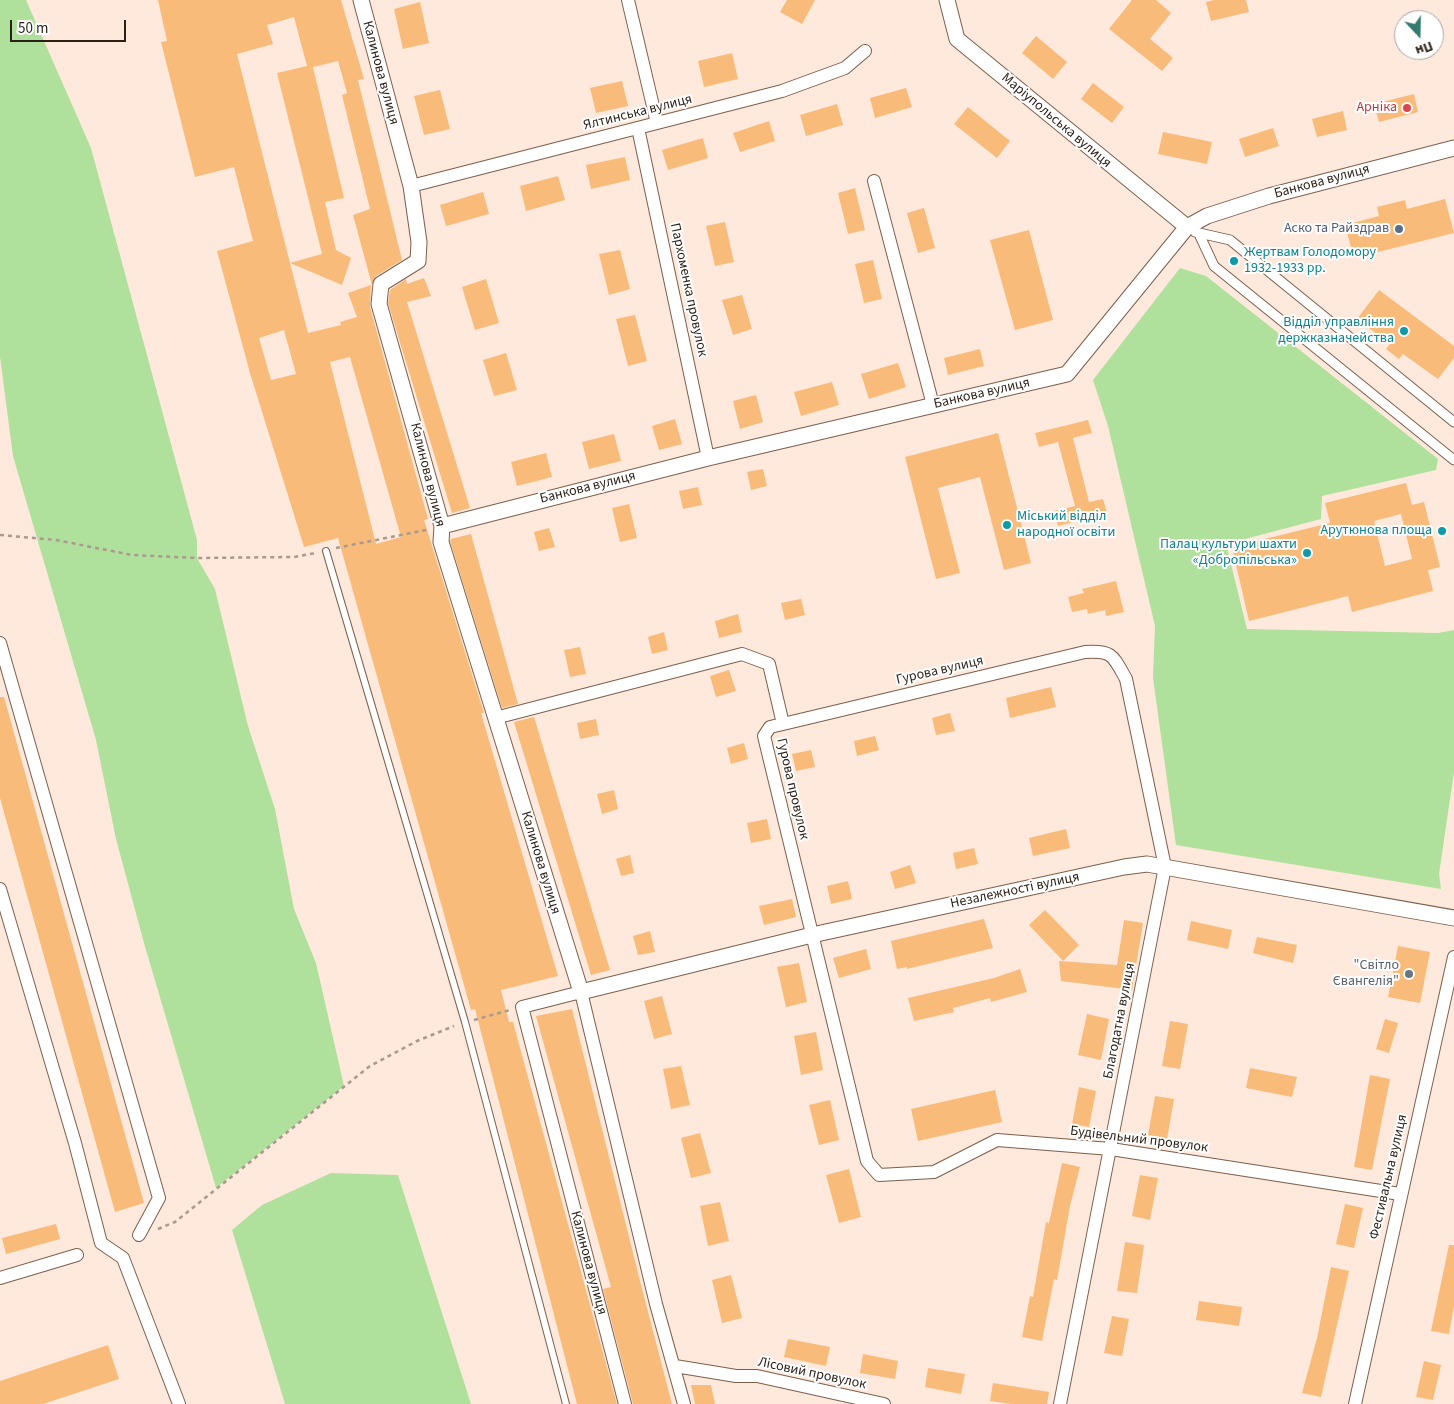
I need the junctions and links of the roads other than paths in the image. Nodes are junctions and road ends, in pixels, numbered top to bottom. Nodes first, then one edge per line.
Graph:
1 (361, 0) edge
2 (628, 0) edge
3 (947, 0) edge
4 (865, 51) dead end
5 (657, 123) junction
6 (638, 128) junction
7 (1454, 148) edge
8 (874, 181) dead end
9 (410, 186) junction
10 (1193, 231) junction
11 (933, 405) junction
12 (1454, 422) edge
13 (708, 458) junction
14 (1454, 460) edge
15 (442, 526) junction
16 (326, 551) road end
17 (0, 643) edge
18 (1104, 651) joint
19 (495, 718) junction
20 (782, 724) junction
21 (1164, 867) junction
22 (0, 889) edge
23 (1454, 918) edge
24 (812, 935) junction
25 (1454, 957) edge
26 (581, 992) junction
27 (1111, 1150) junction
28 (879, 1175) joint
29 (1400, 1194) junction
30 (139, 1235) road end
31 (77, 1255) dead end
32 (0, 1278) edge
33 (675, 1366) junction
34 (179, 1404) edge
35 (566, 1404) edge
36 (625, 1404) edge
37 (684, 1404) edge
38 (884, 1404) edge
39 (1060, 1404) edge
40 (1355, 1404) edge

1 - 9 street, Калинова вулиця
2 - 5 street
3 - 10 street, Маріупольська вулиця
4 - 5 street, Ялтинська вулиця
5 - 6 street, Ялтинська вулиця
6 - 9 street, Ялтинська вулиця
6 - 13 street, Пархоменка провулок
7 - 10 street, Банкова вулиця
8 - 11 street
9 - 15 street, Калинова вулиця
10 - 11 street, Банкова вулиця
10 - 12 street
10 - 14 street
11 - 13 street, Банкова вулиця
13 - 15 street, Банкова вулиця
15 - 19 street, Калинова вулиця
16 - 35 lane
17 - 30 street
18 - 20 street, Гурова вулиця
18 - 21 street, Благодатна вулиця
19 - 20 street, Гурова провулок
19 - 26 street, Калинова вулиця
20 - 24 street, Гурова провулок
21 - 23 street, Незалежності вулиця
21 - 24 street, Незалежності вулиця
21 - 27 street, Благодатна вулиця
22 - 34 street
24 - 26 street, Незалежності вулиця
24 - 28 street, Гурова провулок
25 - 29 street, Фестивальна вулиця
26 - 33 street, Калинова вулиця
26 - 36 street, Калинова вулиця
27 - 28 street, Будівельний провулок
27 - 29 street, Будівельний провулок
27 - 39 street, Благодатна вулиця
29 - 40 street, Фестивальна вулиця
31 - 32 street
33 - 37 street, Калинова вулиця
33 - 38 street, Лісовий провулок

